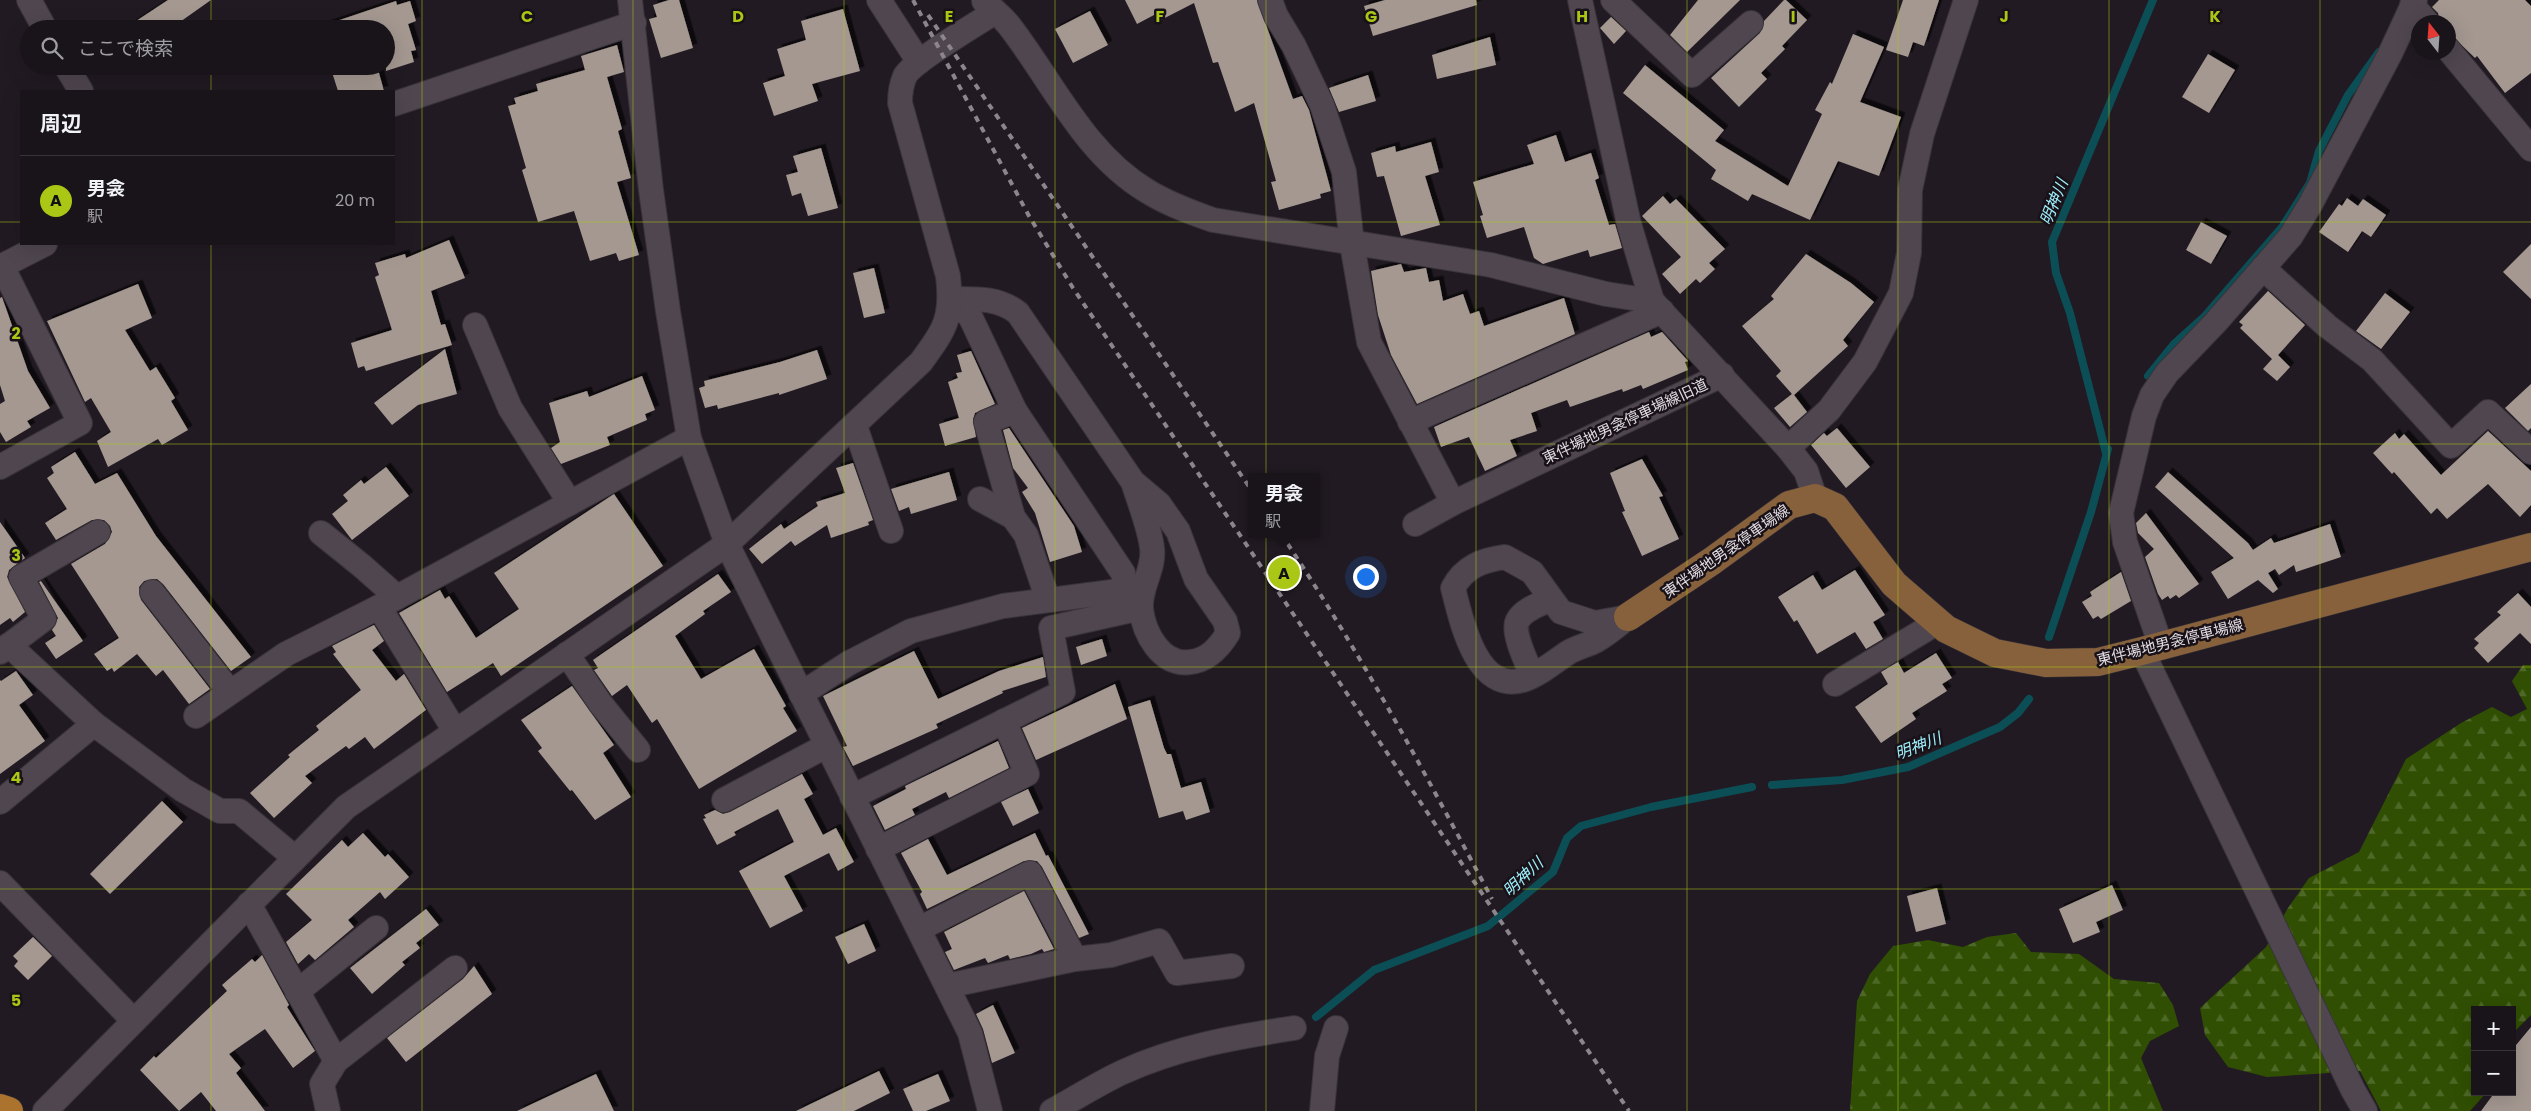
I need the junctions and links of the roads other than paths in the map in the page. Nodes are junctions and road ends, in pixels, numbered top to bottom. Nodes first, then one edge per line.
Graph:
1 (29, 0) edge
2 (878, 0) edge
3 (1270, 0) edge
4 (1580, 0) edge
5 (1613, 0) edge
6 (1966, 0) edge
7 (989, 6) edge
8 (2418, 9) edge
9 (632, 11) edge
10 (40, 20) edge
11 (1751, 23) dead end
12 (2456, 59) edge
13 (919, 62) junction
14 (71, 75) edge
15 (79, 90) edge
16 (395, 104) edge
17 (2531, 149) edge
18 (1352, 244) junction
19 (44, 245) edge
20 (1, 267) edge
21 (2263, 268) junction
22 (950, 299) junction
23 (1657, 306) junction
24 (475, 325) dead end
25 (1722, 375) junction
26 (1015, 410) junction
27 (1410, 422) junction
28 (855, 426) junction
29 (689, 438) junction
30 (1788, 448) junction
31 (2531, 452) edge
32 (0, 467) edge
33 (1133, 482) junction
34 (1815, 498) junction
35 (980, 499) dead end
36 (570, 503) junction
37 (1452, 503) junction
38 (1013, 516) junction
39 (1415, 524) dead end
40 (891, 531) dead end
41 (98, 532) dead end
42 (321, 533) dead end
43 (727, 544) junction
44 (2531, 547) edge
45 (152, 592) dead end
46 (1551, 599) junction
47 (1048, 600) junction
48 (388, 602) junction
49 (1141, 608) junction
50 (1628, 617) junction
51 (1938, 622) junction
52 (5, 648) edge
53 (2151, 649) junction
54 (567, 654) junction
55 (1532, 675) junction
56 (1835, 684) dead end
57 (230, 692) junction
58 (801, 694) junction
59 (196, 716) dead end
60 (1004, 721) junction
61 (94, 724) junction
62 (455, 731) junction
63 (826, 746) junction
64 (638, 750) dead end
65 (852, 797) junction
66 (724, 800) dead end
67 (0, 802) edge
68 (878, 849) junction
69 (295, 858) junction
70 (0, 884) edge
71 (249, 904) junction
72 (376, 928) dead end
73 (919, 929) junction
74 (1074, 959) junction
75 (1232, 966) dead end
76 (454, 968) dead end
77 (947, 986) junction
78 (297, 992) junction
79 (133, 1020) junction
80 (1294, 1028) dead end
81 (1336, 1028) dead end
82 (336, 1061) junction
83 (0, 1108) edge
84 (986, 1110) edge
85 (10, 1111) edge
86 (45, 1111) edge
87 (328, 1111) edge
88 (1052, 1111) edge
89 (1322, 1111) edge
90 (2365, 1111) edge

1 - 10 street
2 - 13 street
3 - 18 street
4 - 23 street
5 - 11 street
6 - 30 street
7 - 13 street
7 - 18 street
8 - 21 street
9 - 16 street
9 - 29 street
12 - 17 street
13 - 22 street
14 - 15 street
18 - 23 street
18 - 27 street
19 - 20 street
20 - 32 street
21 - 31 street
21 - 53 street
22 - 26 street
22 - 28 street
22 - 33 street
23 - 25 street
23 - 27 street
24 - 36 street
25 - 30 street, 東伴場地男衾停車場線旧道
25 - 37 street, 東伴場地男衾停車場線旧道
26 - 38 street
26 - 47 street
27 - 37 street
28 - 40 street
28 - 43 street
29 - 36 street
29 - 43 street
30 - 34 street, 東伴場地男衾停車場線旧道
33 - 49 street
33 - 49 street
34 - 50 main road, 東伴場地男衾停車場線
34 - 51 main road, 東伴場地男衾停車場線
35 - 38 street
36 - 48 street
37 - 39 street, 東伴場地男衾停車場線旧道
38 - 47 street
41 - 52 street
42 - 48 street
43 - 54 street
43 - 58 street
44 - 53 main road, 東伴場地男衾停車場線
45 - 57 street
46 - 50 street
46 - 55 street
46 - 55 street
47 - 58 street
48 - 57 street
48 - 62 street
49 - 60 street
50 - 55 street
51 - 53 main road, 東伴場地男衾停車場線
51 - 56 street
52 - 61 street
53 - 90 street
54 - 62 street
54 - 64 street
57 - 59 street
58 - 63 street
60 - 65 street
60 - 68 street
61 - 67 street
61 - 69 street
62 - 69 street
63 - 65 street
63 - 66 street
65 - 68 street
68 - 73 street
69 - 71 street
70 - 79 street
71 - 78 street
71 - 79 street
72 - 78 street
73 - 74 street
73 - 77 street
74 - 75 street
74 - 77 street
76 - 82 street
77 - 84 street
78 - 82 street
79 - 86 street
80 - 88 street
81 - 89 street
82 - 87 street
83 - 85 highway

